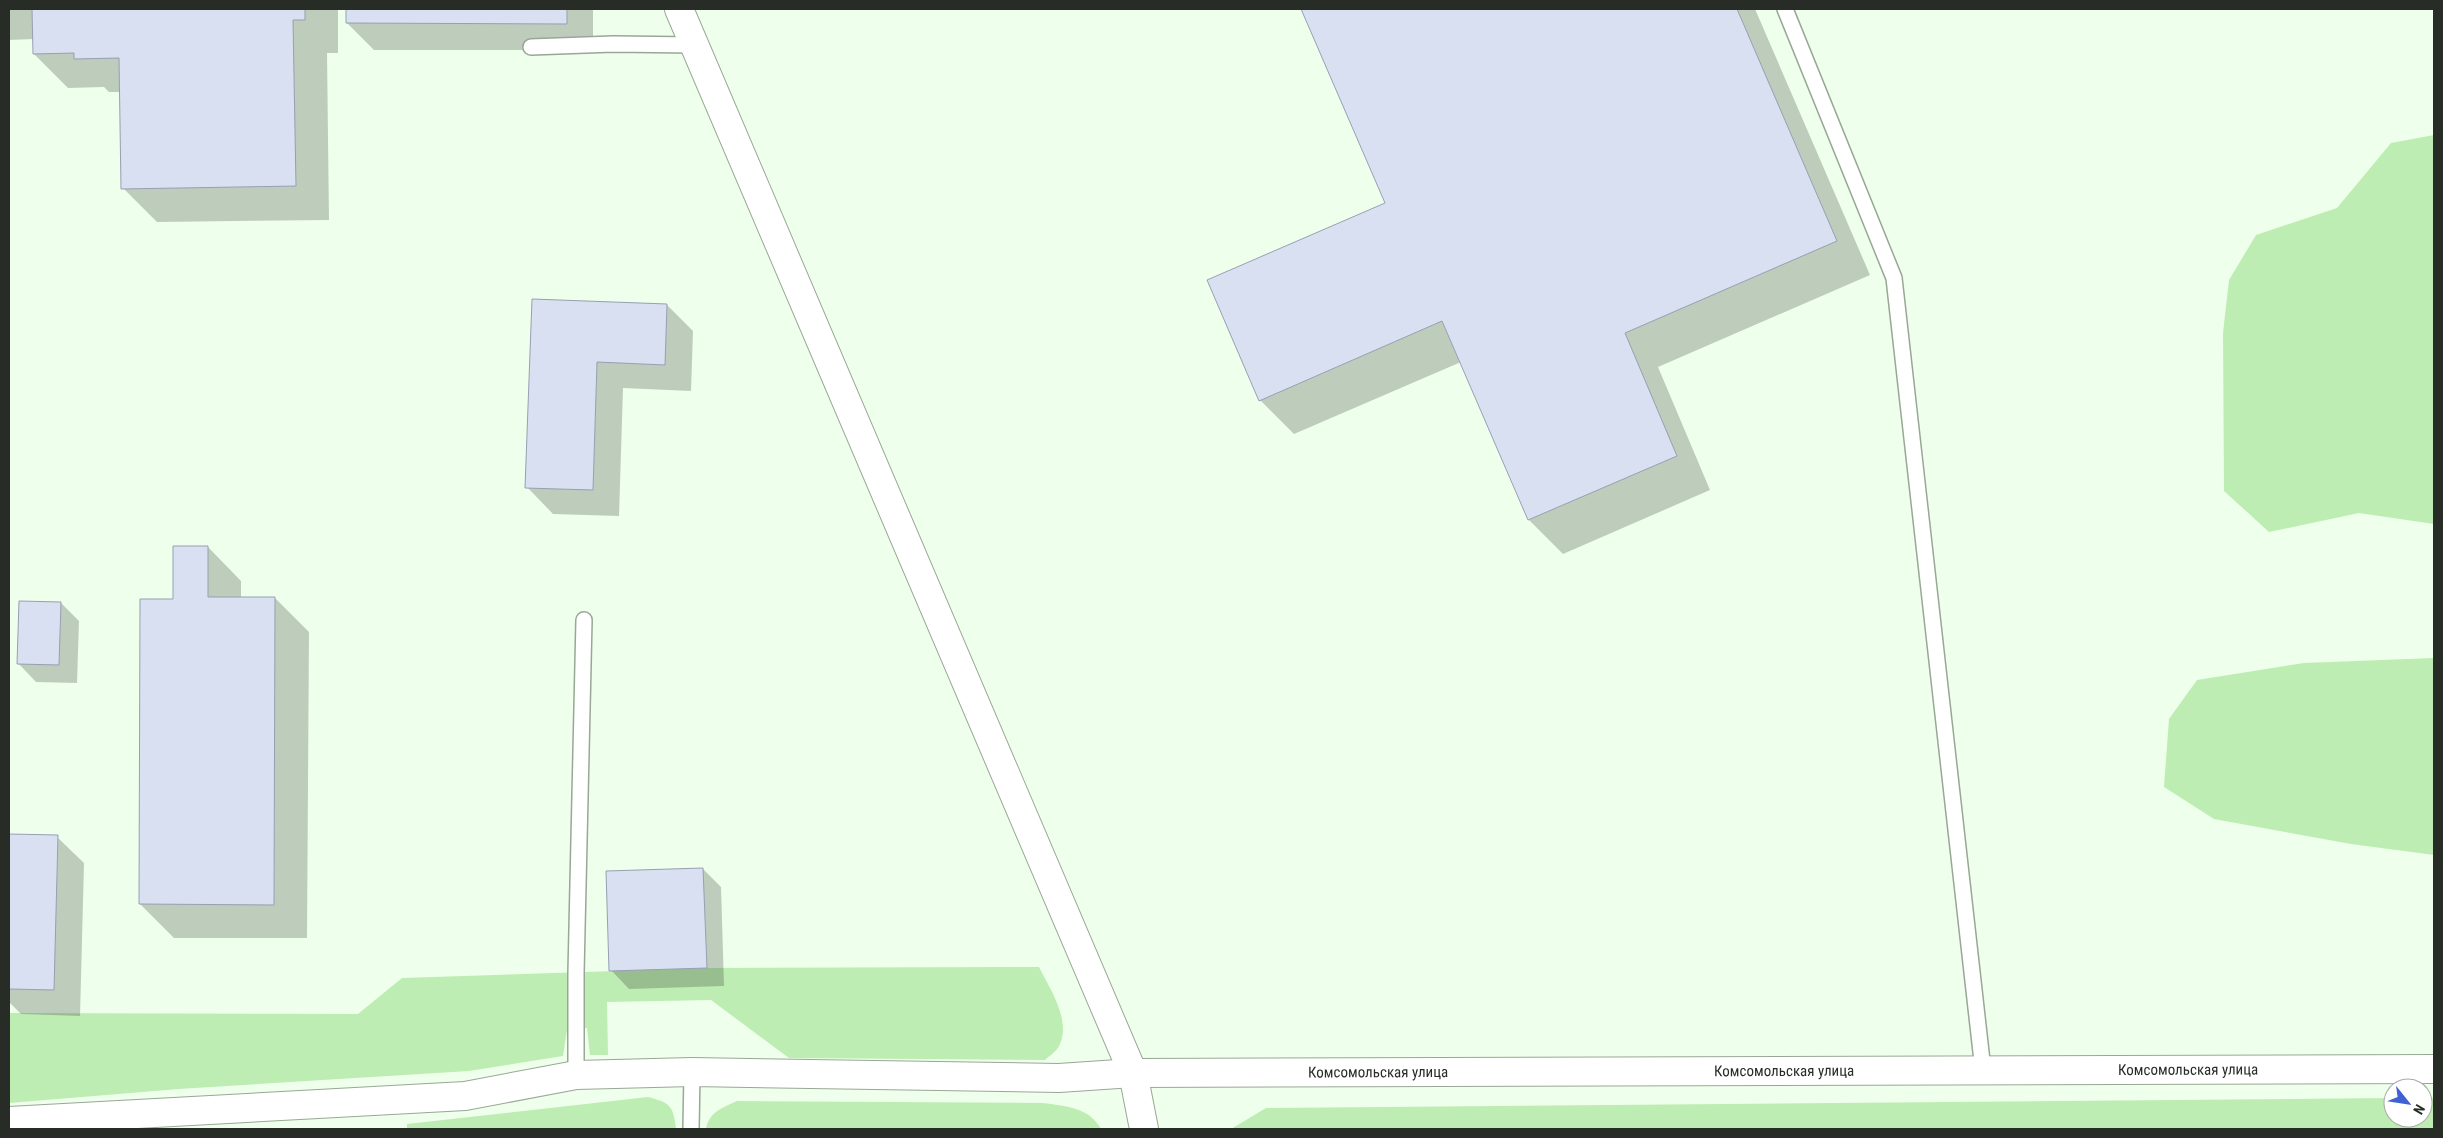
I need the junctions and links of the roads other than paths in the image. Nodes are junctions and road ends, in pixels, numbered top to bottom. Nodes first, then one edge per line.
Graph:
1 (680, 9) edge
2 (1785, 9) edge
3 (694, 45) junction
4 (531, 47) dead end
5 (584, 620) dead end
6 (2434, 1069) edge
7 (1984, 1070) junction
8 (692, 1072) junction
9 (1133, 1073) junction
10 (576, 1075) junction
11 (9, 1121) edge
12 (691, 1129) edge
13 (1144, 1129) edge

1 - 3 main road
2 - 7 lane
3 - 4 lane
3 - 9 main road
5 - 10 lane
6 - 7 main road, Комсомольская улица
7 - 9 main road, Комсомольская улица
8 - 9 main road, Комсомольская улица
8 - 10 main road, Комсомольская улица
8 - 12 lane
9 - 13 main road
10 - 11 main road, Комсомольская улица

